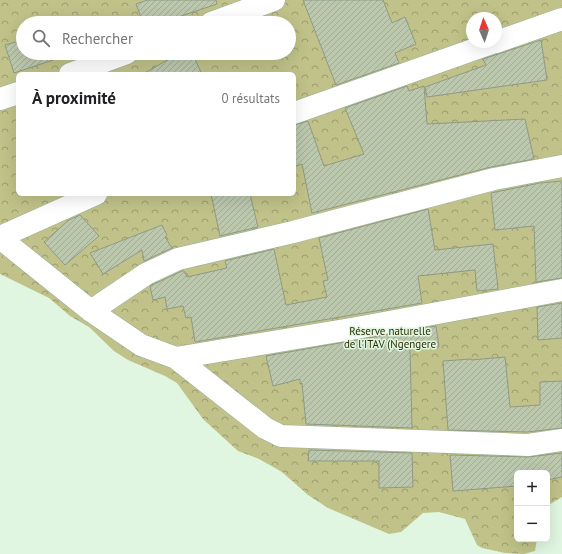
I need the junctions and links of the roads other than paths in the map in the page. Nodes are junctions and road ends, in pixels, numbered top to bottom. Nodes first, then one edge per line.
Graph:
1 (274, 0) edge
2 (229, 16) edge
3 (562, 19) edge
4 (502, 40) edge
5 (479, 48) edge
6 (108, 60) edge
7 (75, 72) edge
8 (16, 94) edge
9 (0, 99) edge
10 (296, 112) edge
11 (562, 166) edge
12 (92, 196) edge
13 (0, 237) edge
14 (562, 290) edge
15 (91, 311) junction
16 (176, 358) junction
17 (562, 440) edge

1 - 2 street
3 - 4 street
5 - 10 street
6 - 7 street
8 - 9 street
11 - 15 street
12 - 13 street
13 - 15 street
14 - 16 street
15 - 16 street
16 - 17 street

